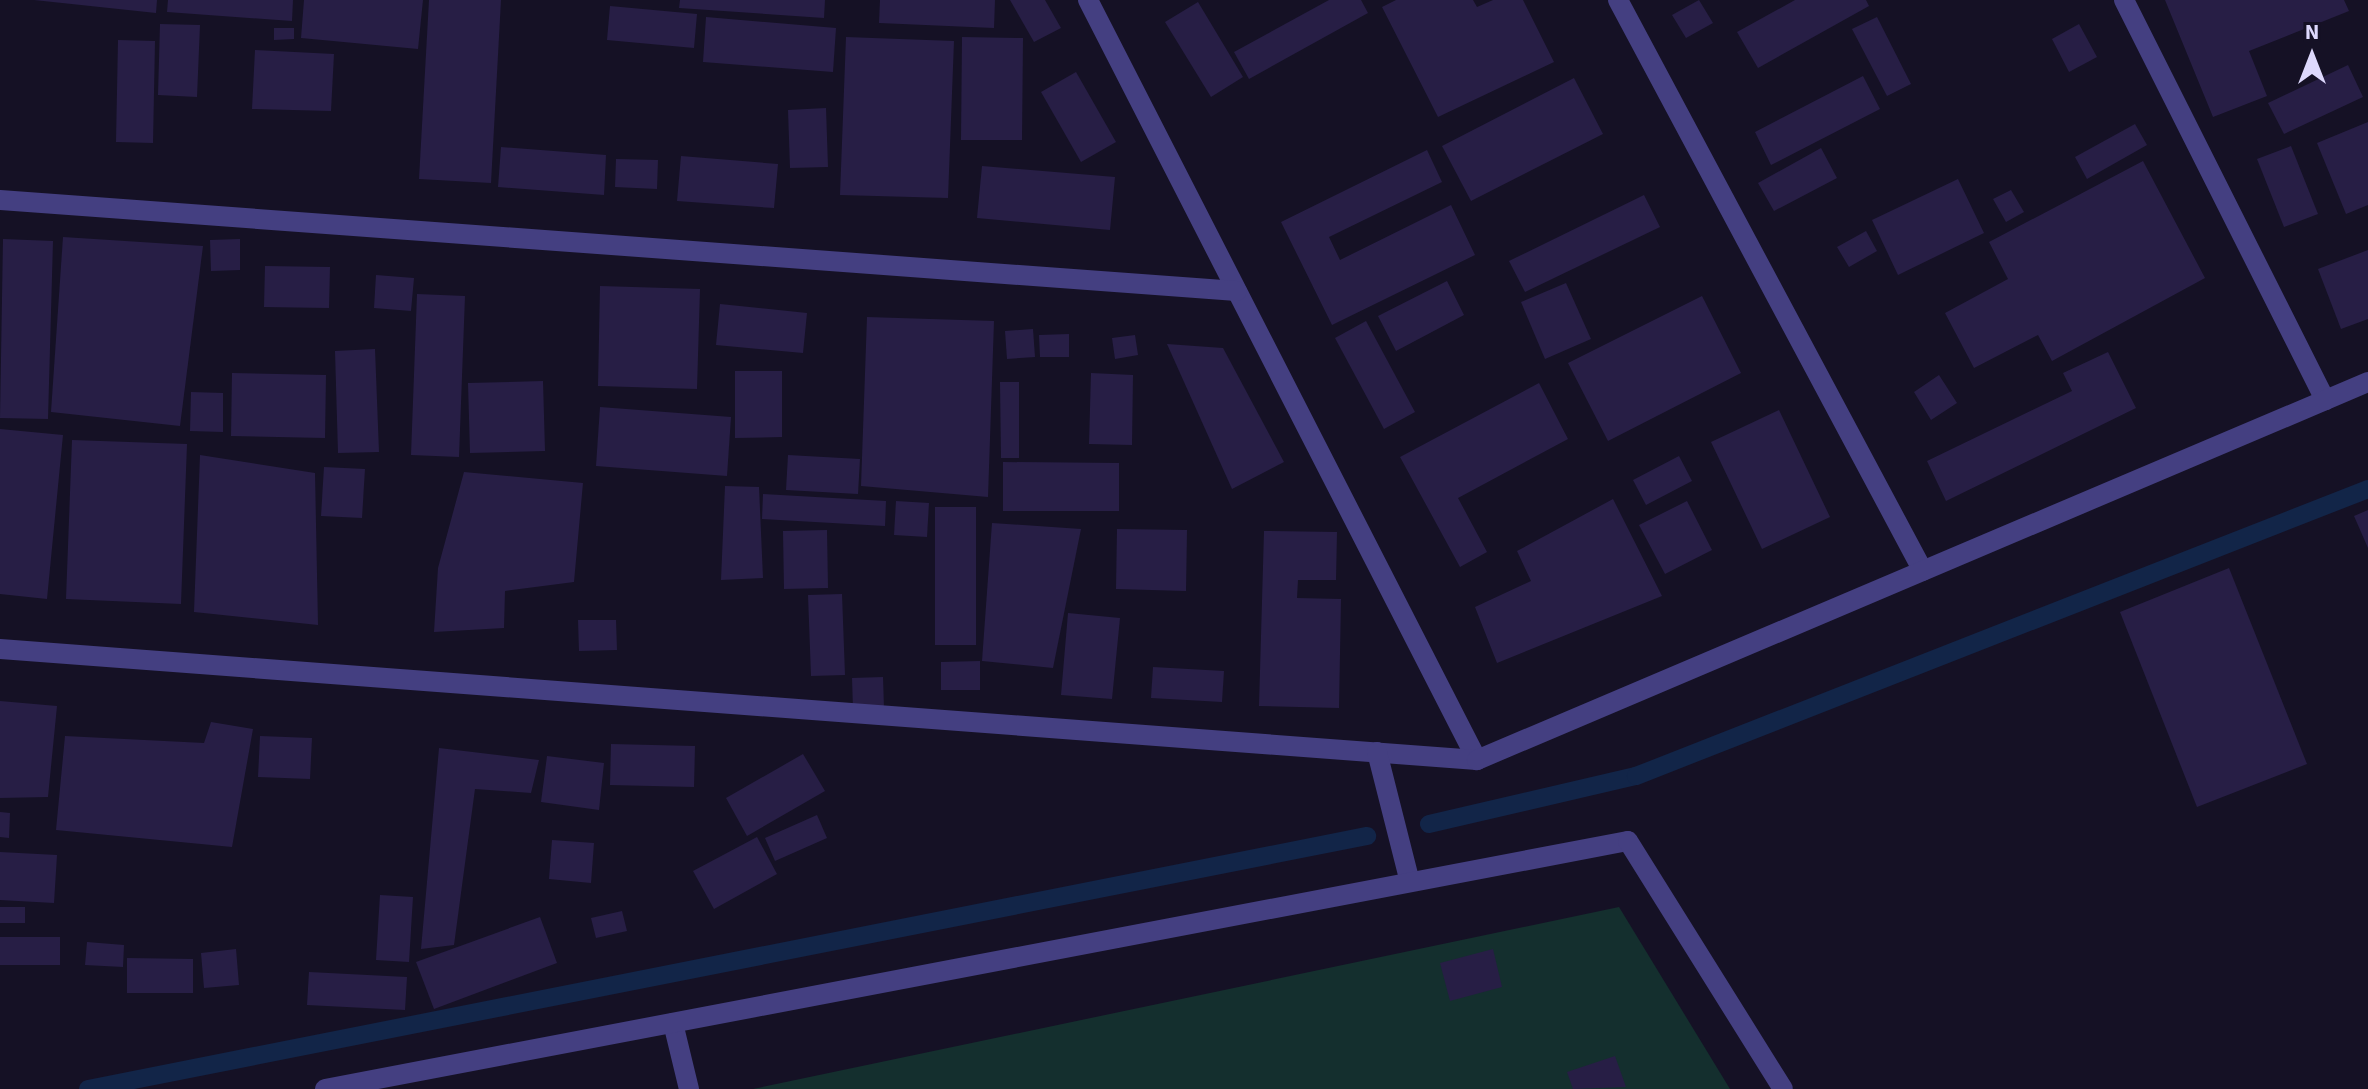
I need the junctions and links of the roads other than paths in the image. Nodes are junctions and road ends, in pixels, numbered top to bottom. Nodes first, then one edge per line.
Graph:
1 (1088, 0) edge
2 (1618, 0) edge
3 (2124, 0) edge
4 (0, 200) edge
5 (1237, 291) junction
6 (2368, 382) edge
7 (2325, 400) junction
8 (1923, 571) junction
9 (0, 649) edge
10 (1377, 752) junction
11 (1477, 760) junction
12 (1410, 882) junction
13 (673, 1023) junction
14 (325, 1089) edge
15 (689, 1089) edge
16 (1783, 1089) edge

1 - 5 street
2 - 8 street
3 - 7 street
4 - 5 street
5 - 11 street
6 - 7 street
7 - 8 street
8 - 11 street
9 - 10 street
10 - 11 street
10 - 12 street
12 - 13 street
12 - 16 street
13 - 14 street
13 - 15 street

